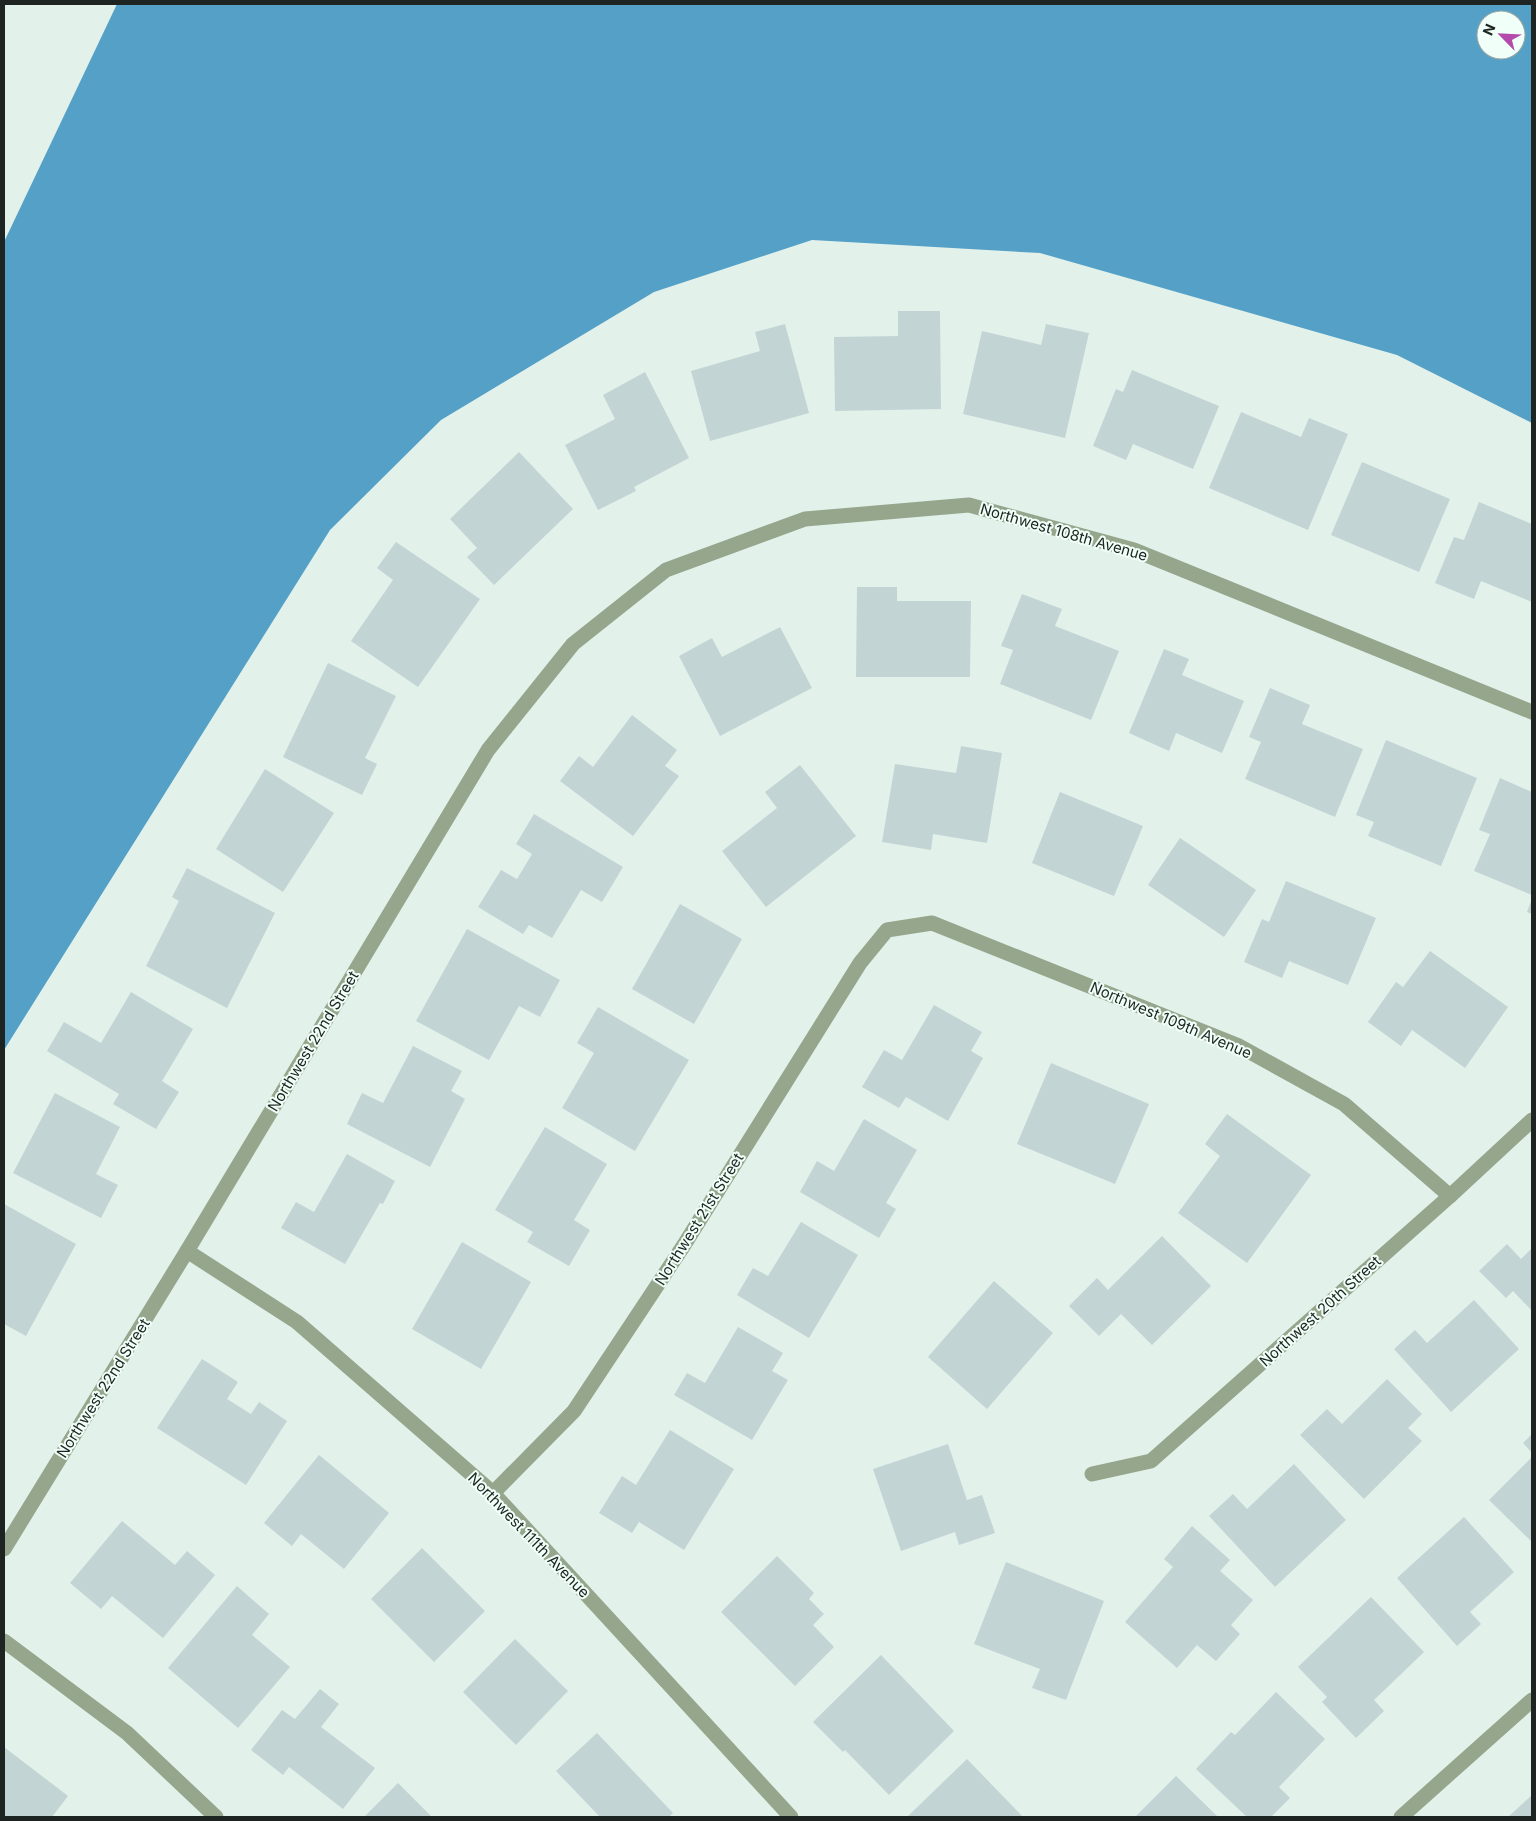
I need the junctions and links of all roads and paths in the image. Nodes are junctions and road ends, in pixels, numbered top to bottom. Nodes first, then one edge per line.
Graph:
1 (666, 570) joint
2 (1532, 712) edge
3 (887, 930) joint
4 (1532, 1120) edge
5 (1450, 1196) junction
6 (187, 1251) junction
7 (1092, 1474) dead end
8 (493, 1493) junction
9 (4, 1550) edge
10 (4, 1641) edge
11 (1532, 1700) edge
12 (216, 1817) edge
13 (791, 1817) edge
14 (1401, 1817) edge

1 - 2 street, Northwest 108th Avenue
1 - 6 street, Northwest 22nd Street
3 - 5 street, Northwest 109th Avenue
3 - 8 street, Northwest 21st Street
4 - 5 street, Northwest 20th Street
5 - 7 street, Northwest 20th Street
6 - 8 street, Northwest 111th Avenue
6 - 9 street, Northwest 22nd Street
8 - 13 street, Northwest 111th Avenue
10 - 12 street
11 - 14 street

